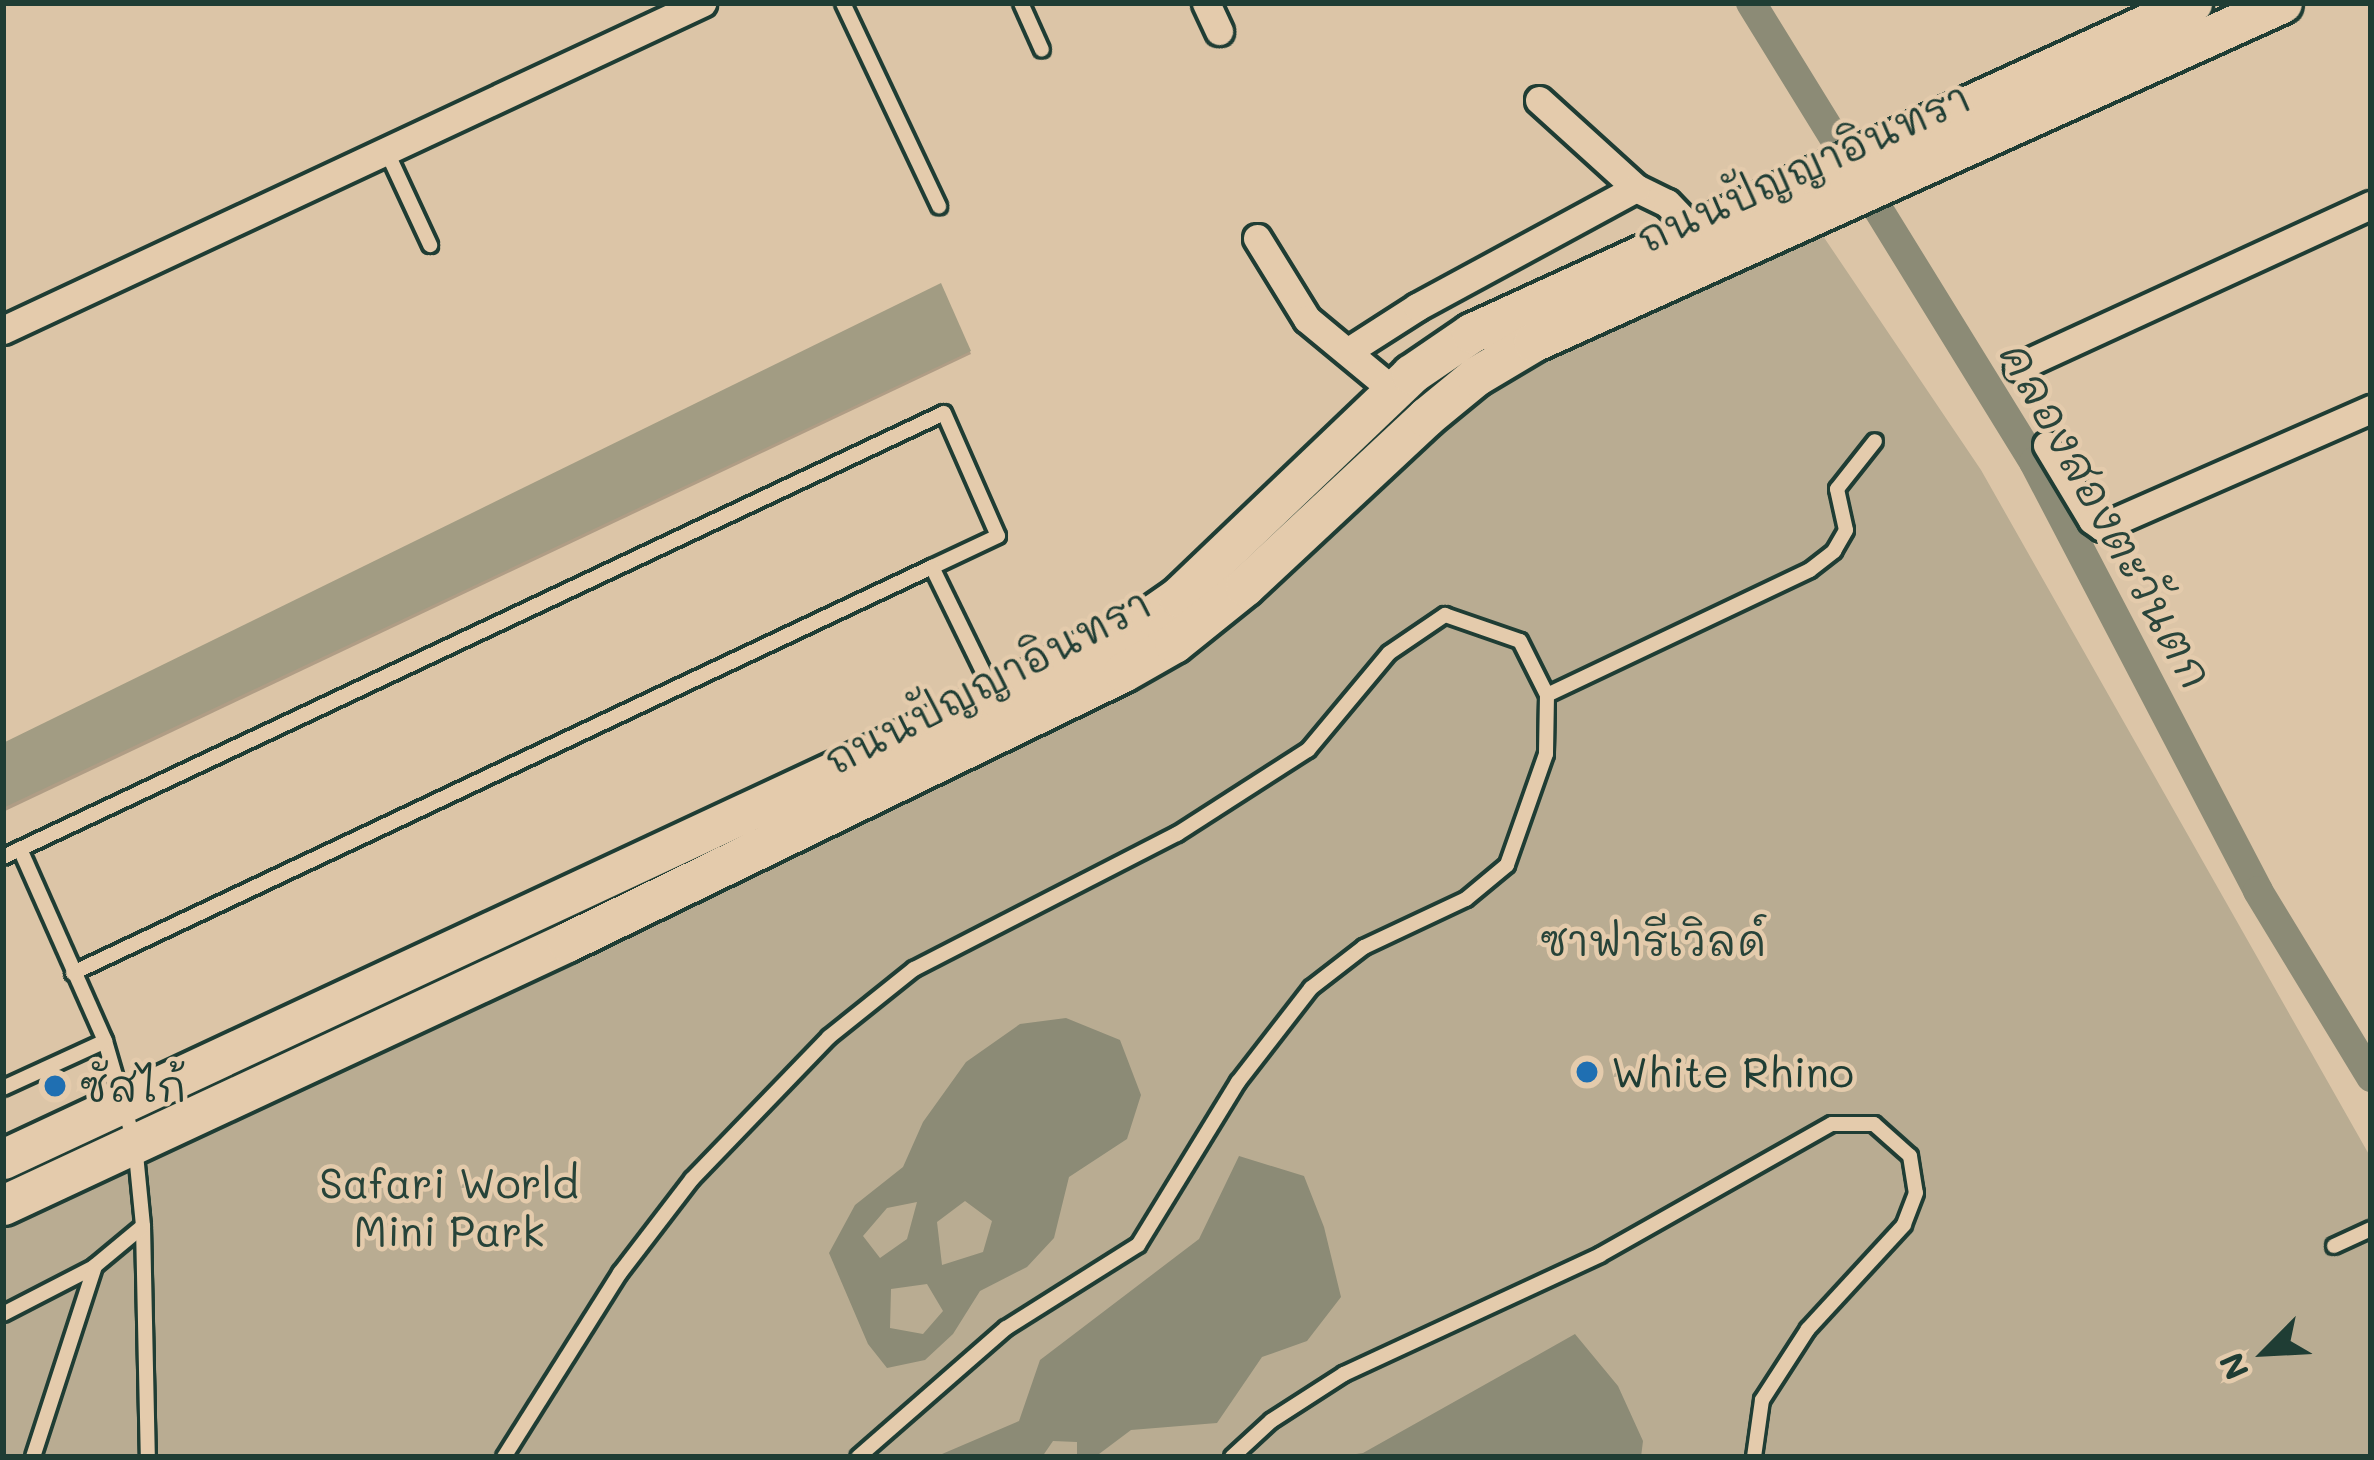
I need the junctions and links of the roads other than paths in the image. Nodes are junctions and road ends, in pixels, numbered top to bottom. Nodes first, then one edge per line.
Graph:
1 (702, 3) edge
2 (843, 3) edge
3 (1021, 3) edge
4 (1206, 3) edge
5 (2192, 3) edge
6 (2282, 3) edge
7 (1219, 31) dead end
8 (1042, 50) dead end
9 (1539, 100) dead end
10 (386, 150) junction
11 (1886, 162) junction
12 (1636, 188) junction
13 (1792, 204) junction
14 (2371, 205) edge
15 (939, 206) dead end
16 (1692, 230) junction
17 (1257, 238) dead end
18 (430, 245) dead end
19 (3, 330) edge
20 (1349, 350) junction
21 (2018, 367) dead end
22 (1394, 391) junction
23 (2371, 410) edge
24 (1875, 441) dead end
25 (2047, 445) dead end
26 (932, 567) junction
27 (1547, 695) junction
28 (1003, 712) junction
29 (20, 849) junction
30 (3, 857) edge
31 (74, 973) junction
32 (105, 1041) junction
33 (3, 1088) edge
34 (119, 1104) junction
35 (135, 1144) junction
36 (3, 1159) edge
37 (3, 1205) edge
38 (142, 1226) junction
39 (2371, 1229) edge
40 (2334, 1246) dead end
41 (95, 1266) junction
42 (3, 1314) edge
43 (33, 1457) edge
44 (148, 1457) edge
45 (504, 1457) edge
46 (858, 1457) edge
47 (1232, 1457) edge
48 (1754, 1457) edge

1 - 10 street
2 - 15 lane
3 - 8 lane
4 - 7 street
5 - 11 street, ถนนปัญญาอินทรา
6 - 11 street, ถนนปัญญาอินทรา
9 - 12 street
10 - 18 lane
10 - 19 street
11 - 13 street, ถนนปัญญาอินทรา
12 - 16 street
12 - 20 street
13 - 16 street, ถนนปัญญาอินทรา
13 - 28 street, ถนนปัญญาอินทรา
14 - 21 street
16 - 22 street, ถนนปัญญาอินทรา
17 - 20 street
20 - 22 street
22 - 28 street, ถนนปัญญาอินทรา
23 - 25 street
24 - 27 lane
26 - 28 lane
26 - 29 lane
26 - 31 lane
27 - 45 lane
27 - 46 lane
28 - 34 street, ถนนปัญญาอินทรา
28 - 35 street, ถนนปัญญาอินทรา
29 - 30 lane
29 - 31 lane
31 - 32 lane
32 - 33 lane
32 - 34 lane
34 - 35 lane
34 - 36 street, ถนนปัญญาอินทรา
35 - 37 street, ถนนปัญญาอินทรา
35 - 38 lane
38 - 41 lane
38 - 44 lane
39 - 40 lane
41 - 42 lane
41 - 43 lane
47 - 48 lane

